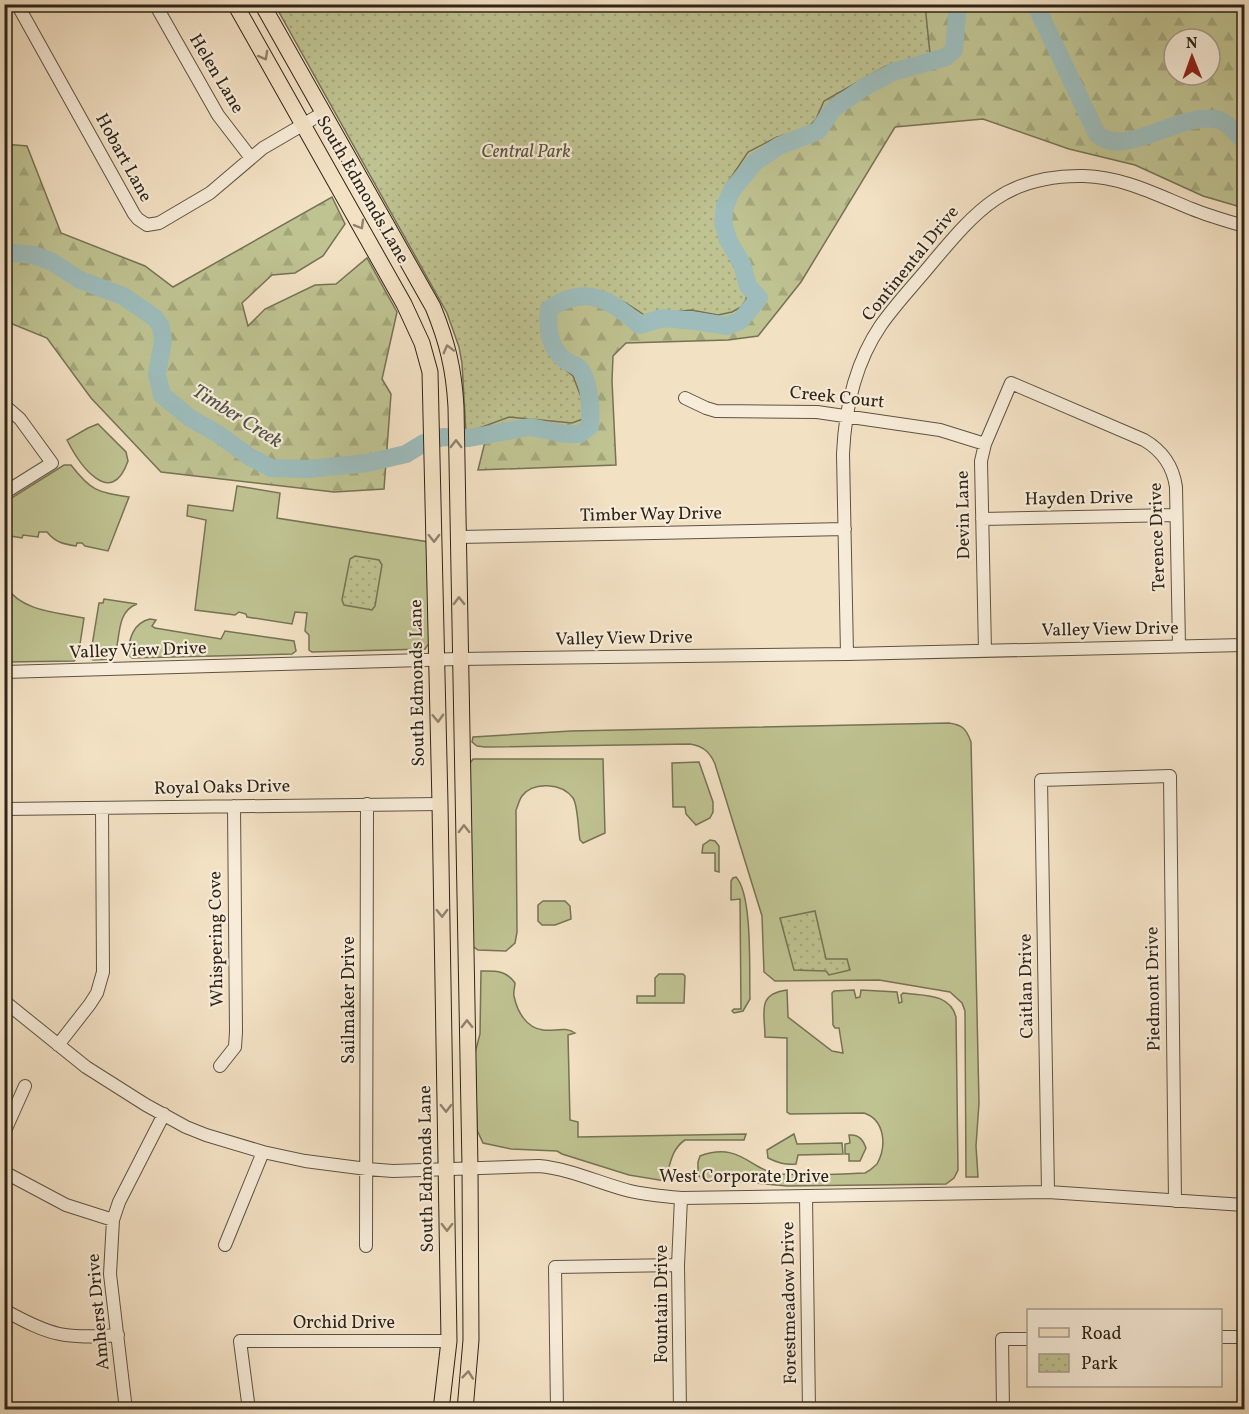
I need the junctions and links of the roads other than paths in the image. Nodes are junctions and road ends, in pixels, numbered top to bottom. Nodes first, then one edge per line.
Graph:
1 (17, 4) edge
2 (155, 4) edge
3 (235, 4) edge
4 (262, 4) edge
5 (323, 113) junction
6 (303, 125) junction
7 (251, 158) junction
8 (1245, 226) edge
9 (1011, 383) joint
10 (685, 398) dead end
11 (4, 405) edge
12 (846, 416) junction
13 (985, 444) junction
14 (4, 494) edge
15 (1176, 515) junction
16 (982, 519) junction
17 (845, 530) junction
18 (458, 537) junction
19 (1245, 645) edge
20 (1179, 646) junction
21 (985, 651) junction
22 (847, 654) junction
23 (459, 659) junction
24 (436, 660) junction
25 (4, 672) edge
26 (1170, 776) joint
27 (367, 804) junction
28 (440, 804) junction
29 (234, 806) junction
30 (102, 808) junction
31 (4, 809) edge
32 (443, 963) junction
33 (466, 963) junction
34 (4, 1001) edge
35 (58, 1045) junction
36 (220, 1066) dead end
37 (25, 1086) dead end
38 (164, 1114) junction
39 (4, 1133) edge
40 (263, 1152) junction
41 (470, 1167) junction
42 (447, 1168) junction
43 (367, 1169) junction
44 (4, 1172) edge
45 (1048, 1192) junction
46 (806, 1197) junction
47 (681, 1198) junction
48 (1175, 1201) junction
49 (1245, 1206) edge
50 (113, 1220) junction
51 (225, 1245) dead end
52 (366, 1246) dead end
53 (678, 1265) junction
54 (4, 1310) edge
55 (118, 1335) junction
56 (1222, 1337) edge
57 (1245, 1337) edge
58 (1027, 1339) edge
59 (449, 1341) junction
60 (126, 1410) edge
61 (249, 1410) edge
62 (441, 1410) edge
63 (465, 1410) edge
64 (557, 1410) edge
65 (680, 1410) edge
66 (809, 1410) edge
67 (1003, 1410) edge

1 - 7 street, Hobart Lane
2 - 7 street, Helen Lane
3 -> 6 main road, South Edmonds Lane
4 - 5 main road, South Edmonds Lane
5 - 6 street
18 -> 5 main road, South Edmonds Lane
6 - 7 street, Hobart Lane
6 -> 24 main road, South Edmonds Lane
8 - 12 street, Continental Drive
9 - 13 street, Devin Lane
9 - 15 street, Terence Drive
10 - 12 street, Creek Court
11 - 14 street
12 - 13 street, Creek Court
12 - 17 street, Continental Drive
13 - 16 street, Devin Lane
15 - 16 street, Hayden Drive
15 - 20 street, Terence Drive
16 - 21 street, Devin Lane
17 - 18 street, Timber Way Drive
17 - 22 street, Continental Drive
23 -> 18 main road, South Edmonds Lane
19 - 20 street, Valley View Drive
20 - 21 street, Valley View Drive
21 - 22 street, Valley View Drive
22 - 23 street, Valley View Drive
23 - 24 street, Valley View Drive
33 -> 23 main road, South Edmonds Lane
24 - 25 street, Valley View Drive
24 -> 28 main road, South Edmonds Lane
26 - 45 street, Caitlan Drive
26 - 48 street, Piedmont Drive
27 - 28 street, Royal Oaks Drive
27 - 29 street, Royal Oaks Drive
27 - 43 street, Sailmaker Drive
28 -> 32 main road, South Edmonds Lane
29 - 30 street, Royal Oaks Drive
29 - 36 street, Whispering Cove
30 - 31 street, Royal Oaks Drive
30 - 35 street
32 - 33 main road
32 -> 42 main road, South Edmonds Lane
41 -> 33 main road, South Edmonds Lane
34 - 35 street, West Corporate Drive
35 - 38 street, West Corporate Drive
37 - 39 street
38 - 40 street, West Corporate Drive
38 - 50 street, Amherst Drive
40 - 43 street, West Corporate Drive
40 - 51 street
41 - 42 street, West Corporate Drive
41 - 47 street, West Corporate Drive
63 -> 41 main road, South Edmonds Lane
42 - 43 street, West Corporate Drive
42 -> 59 main road, South Edmonds Lane
43 - 52 street, Sailmaker Drive
44 - 50 street
45 - 46 street, West Corporate Drive
45 - 48 street, West Corporate Drive
46 - 47 street, West Corporate Drive
46 - 66 street, Forestmeadow Drive
47 - 53 street, Fountain Drive
48 - 49 street, West Corporate Drive
50 - 55 street, Amherst Drive
53 - 64 street
53 - 65 street, Fountain Drive
54 - 55 street
55 - 60 street, Amherst Drive
56 - 57 street
58 - 67 street
59 - 61 street, Orchid Drive
59 - 62 main road, South Edmonds Lane

